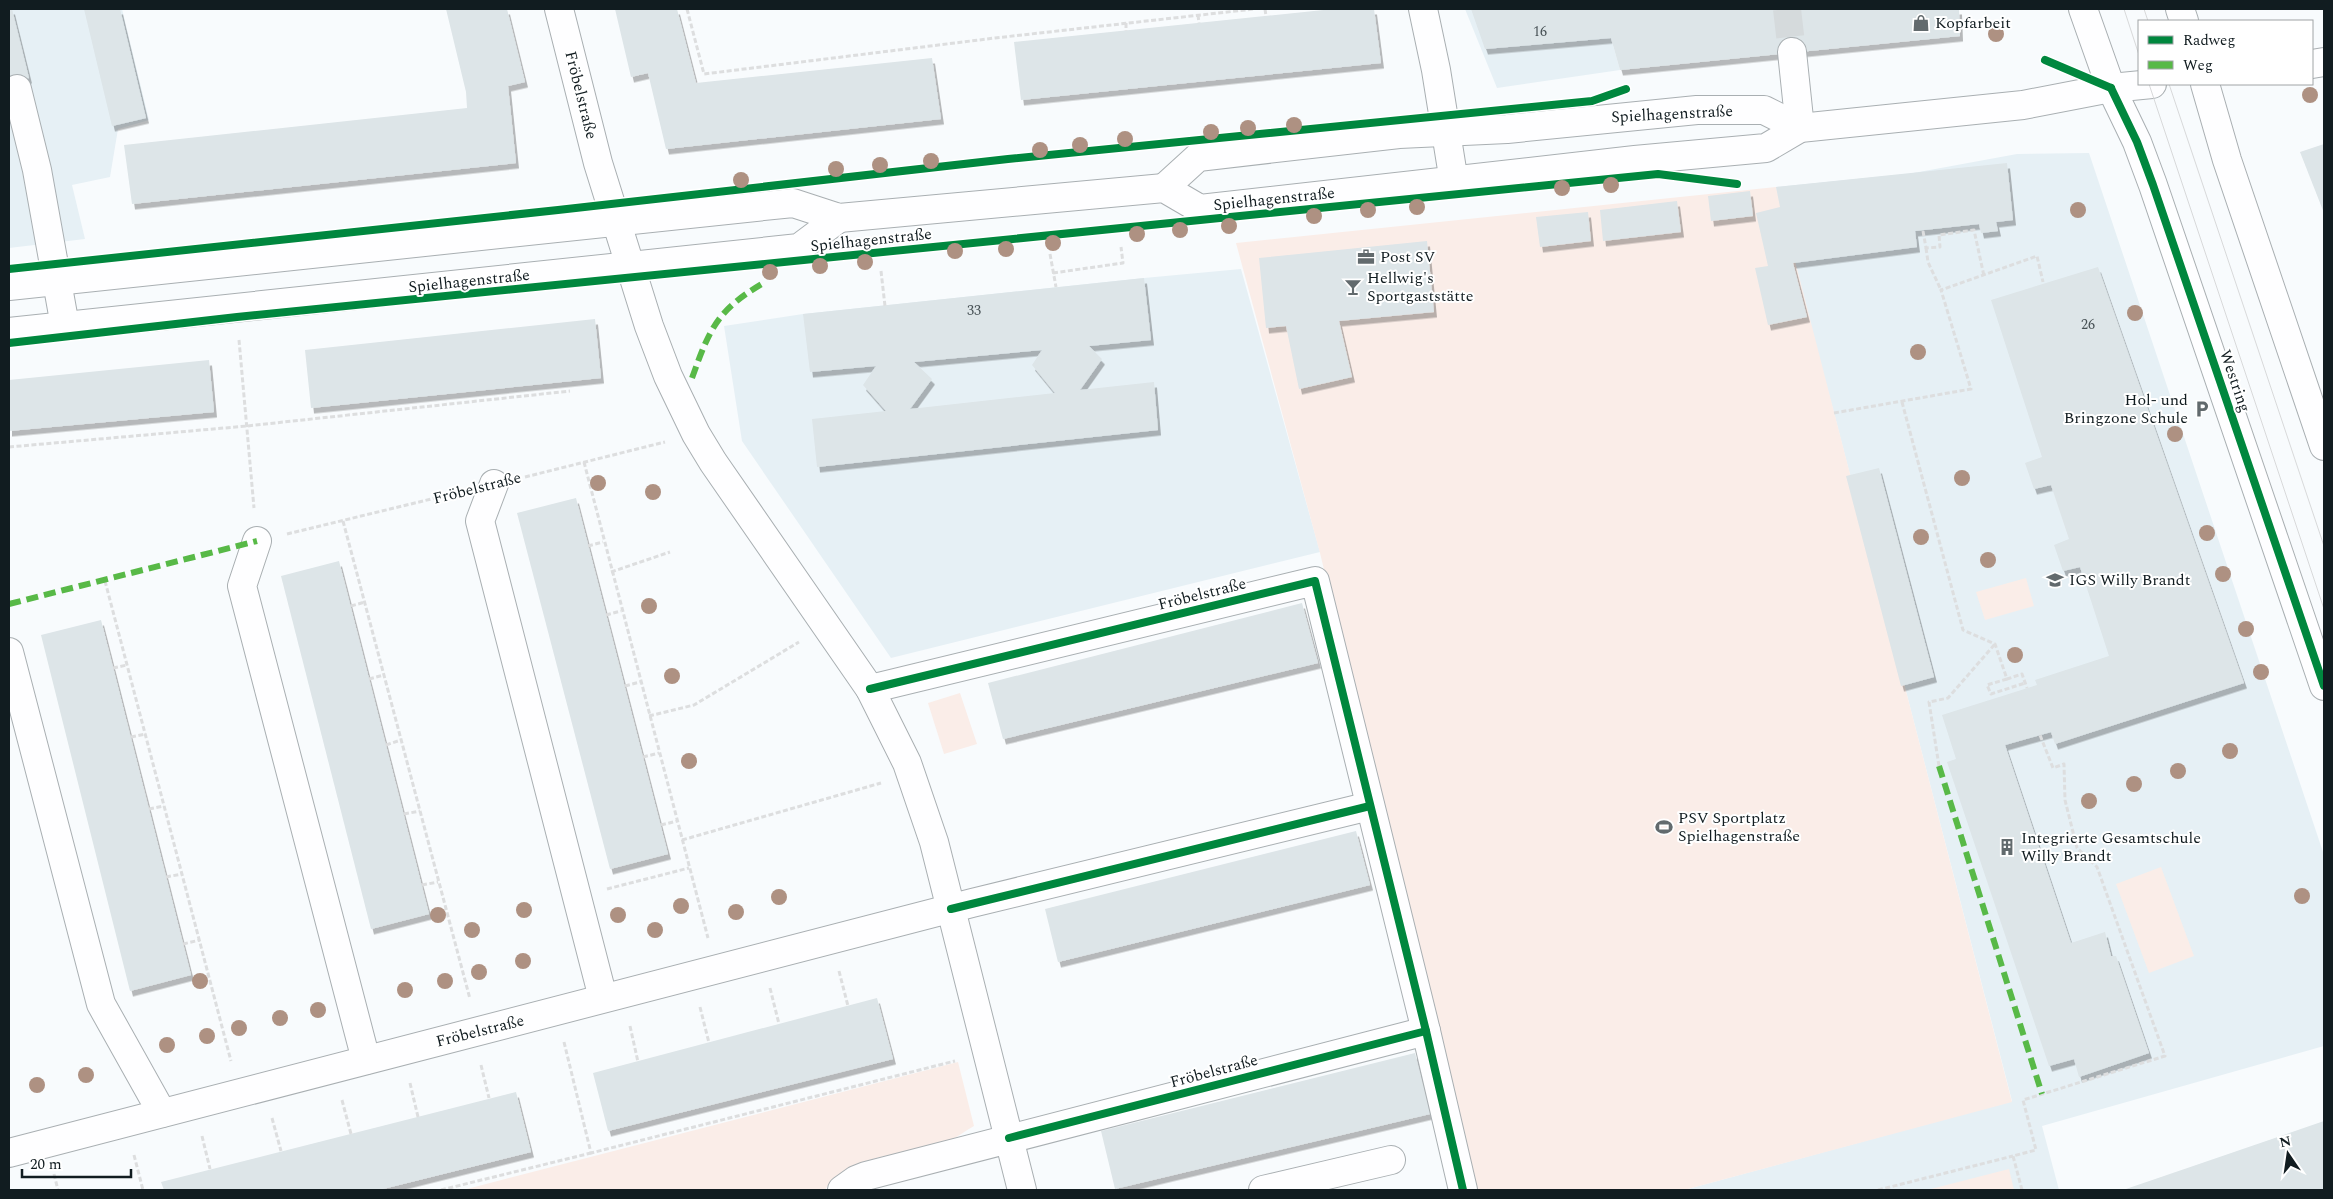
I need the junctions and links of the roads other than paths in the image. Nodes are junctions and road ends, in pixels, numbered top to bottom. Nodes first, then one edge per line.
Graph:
1 (559, 9) edge
2 (1422, 9) edge
3 (2082, 9) edge
4 (1792, 52) tunnel mouth
5 (2142, 85) edge
6 (2205, 85) edge
7 (2111, 88) junction
8 (16, 89) dead end
9 (1800, 128) junction
10 (1446, 133) junction
11 (1454, 182) junction
12 (1164, 188) junction
13 (839, 218) junction
14 (617, 221) junction
15 (631, 266) junction
16 (59, 282) junction
17 (9, 286) edge
18 (65, 326) junction
19 (9, 332) edge
20 (2324, 446) edge
21 (494, 484) road end
22 (257, 541) road end
23 (9, 652) edge
24 (2324, 686) edge
25 (870, 689) junction
26 (1370, 806) junction
27 (951, 909) junction
28 (603, 998) junction
29 (1426, 1031) junction
30 (366, 1060) junction
31 (162, 1113) junction
32 (1009, 1138) junction
33 (9, 1153) edge
34 (1391, 1160) dead end
35 (842, 1190) edge
36 (1022, 1190) edge
37 (1263, 1190) edge
38 (1463, 1190) edge

1 - 14 street, Fröbelstraße
2 - 10 street
3 - 7 street, Westring
4 - 9 street
5 - 7 street, Spielhagenstraße
6 - 20 street
7 - 9 street, Spielhagenstraße
7 - 24 street, Westring
8 - 16 street
9 - 10 street, Spielhagenstraße
9 - 11 street, Spielhagenstraße
10 - 11 street
10 - 12 street, Spielhagenstraße
11 - 12 street, Spielhagenstraße
12 - 13 street, Spielhagenstraße
13 - 14 street, Spielhagenstraße
13 - 15 street, Spielhagenstraße
14 - 15 street, Fröbelstraße
14 - 16 street, Spielhagenstraße
15 - 18 street, Spielhagenstraße
15 - 25 street, Fröbelstraße
16 - 17 street, Spielhagenstraße
16 - 18 street
18 - 19 street, Spielhagenstraße
21 - 28 street
22 - 30 street
23 - 31 street
25 - 26 street, Fröbelstraße
25 - 27 street, Fröbelstraße
26 - 27 street, Fröbelstraße
26 - 29 street, Fröbelstraße
27 - 28 street, Fröbelstraße
27 - 32 street, Fröbelstraße
28 - 30 street, Fröbelstraße
29 - 32 street, Fröbelstraße
29 - 38 street, Fröbelstraße
30 - 31 street, Fröbelstraße
31 - 33 street, Fröbelstraße
32 - 35 street, Fröbelstraße
32 - 36 street, Fröbelstraße
34 - 37 street

